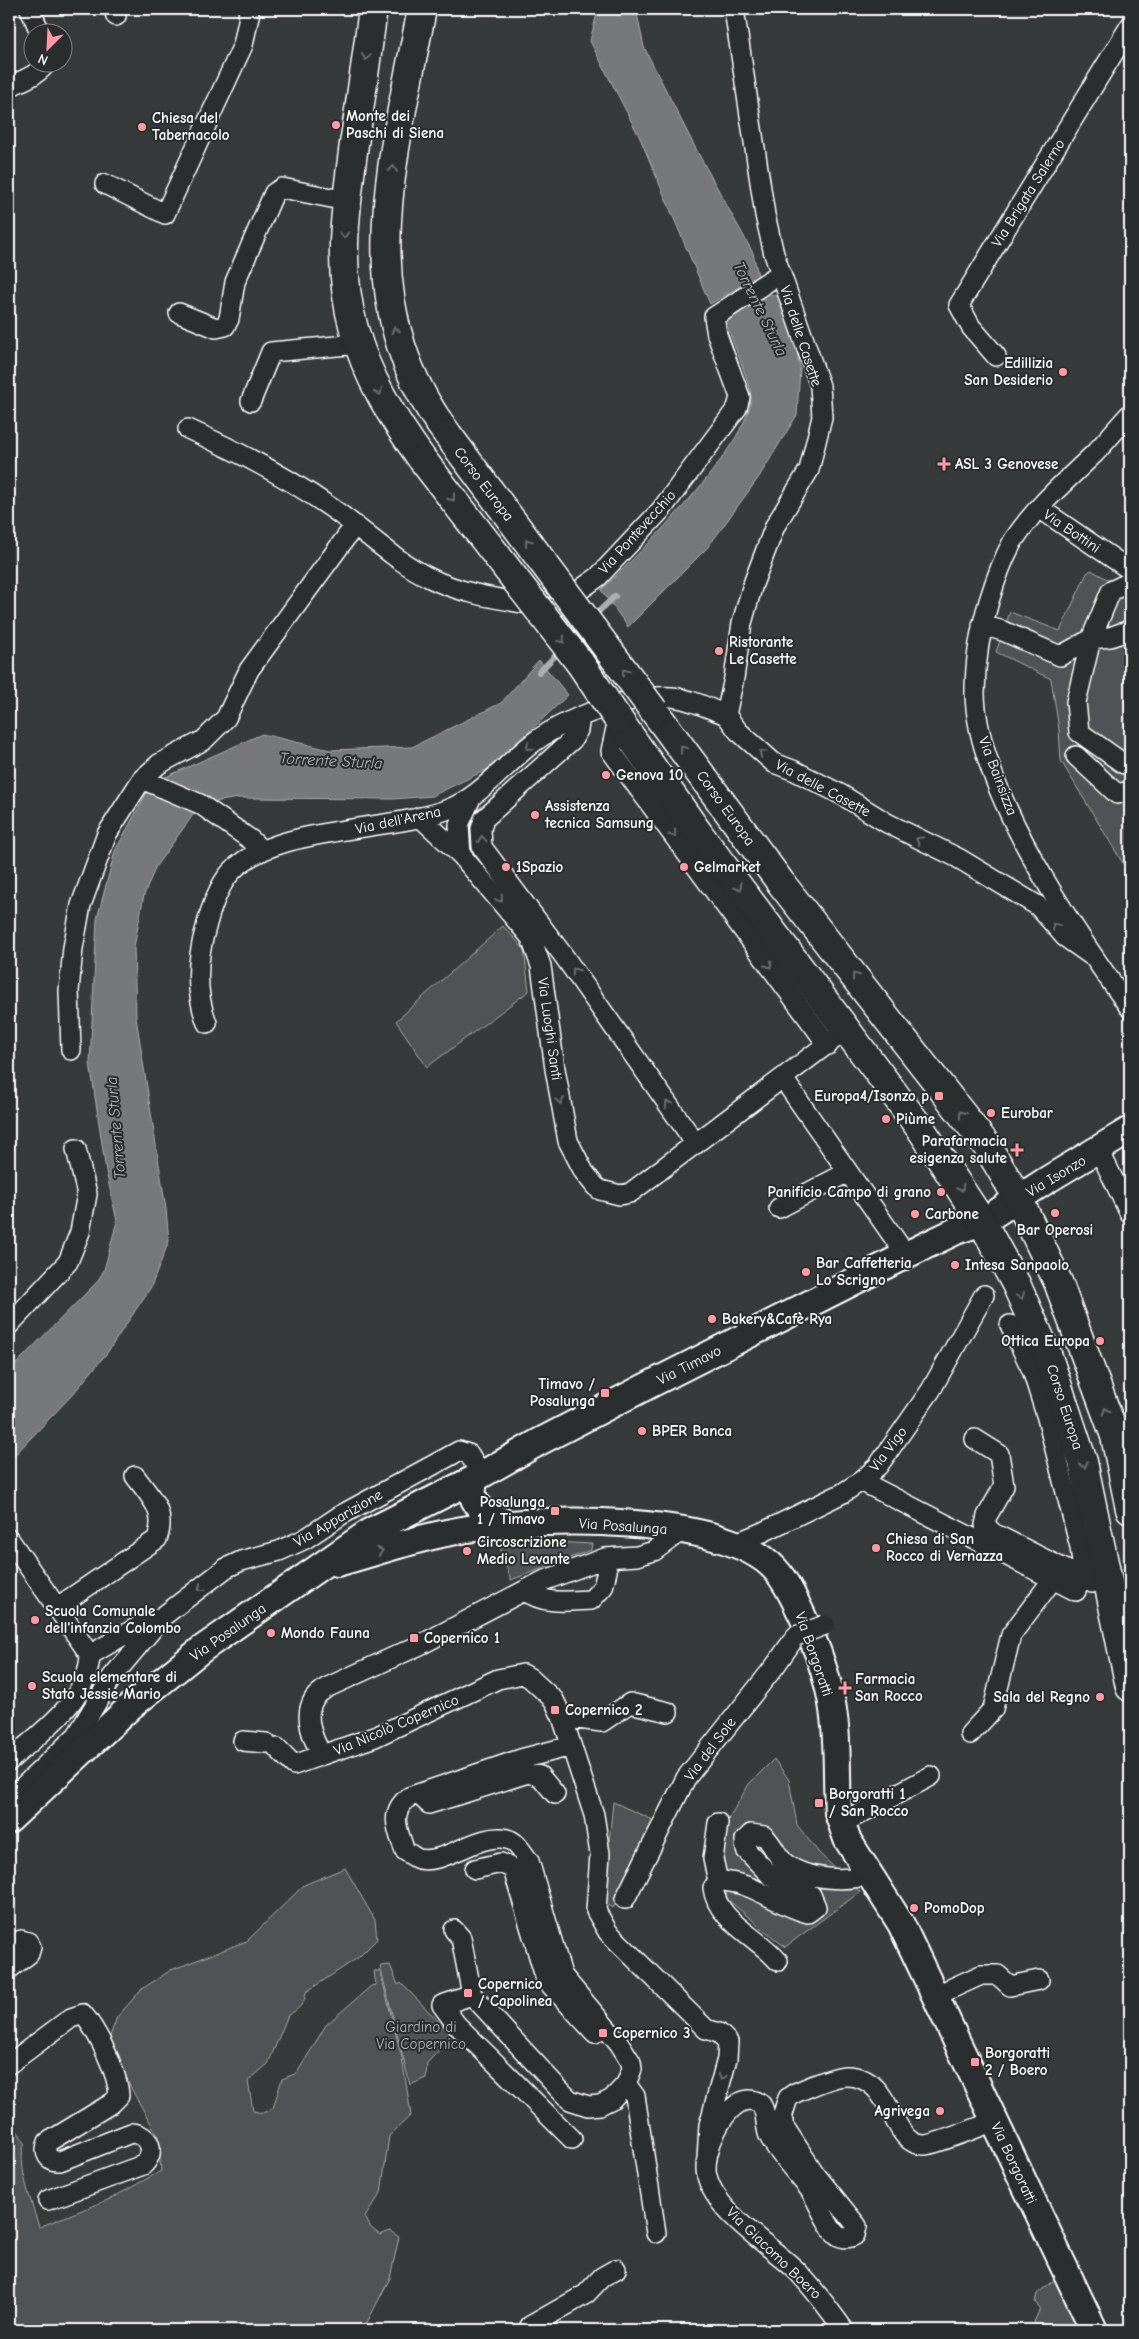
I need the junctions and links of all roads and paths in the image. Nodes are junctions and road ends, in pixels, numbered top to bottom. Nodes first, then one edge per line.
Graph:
1 (30, 9) edge
2 (248, 9) edge
3 (373, 9) edge
4 (422, 9) edge
5 (734, 9) edge
6 (36, 22) edge
7 (1130, 26) edge
8 (37, 72) edge
9 (9, 86) edge
10 (105, 184) dead end
11 (346, 201) junction
12 (775, 277) junction
13 (179, 313) dead end
14 (359, 344) junction
15 (996, 356) dead end
16 (251, 401) dead end
17 (1130, 414) edge
18 (188, 429) dead end
19 (1038, 508) junction
20 (355, 525) junction
21 (1130, 570) edge
22 (1130, 582) edge
23 (982, 625) junction
24 (1130, 630) edge
25 (1091, 639) junction
26 (726, 715) junction
27 (580, 718) junction
28 (1076, 756) dead end
29 (1130, 765) edge
30 (147, 781) junction
31 (1130, 790) edge
32 (471, 798) junction
33 (420, 817) junction
34 (257, 845) junction
35 (461, 855) junction
36 (1092, 956) junction
37 (1130, 1008) edge
38 (207, 1023) dead end
39 (837, 1038) junction
40 (71, 1050) dead end
41 (784, 1080) junction
42 (1130, 1130) edge
43 (696, 1144) junction
44 (76, 1148) dead end
45 (1098, 1150) junction
46 (848, 1172) junction
47 (1018, 1198) junction
48 (778, 1208) dead end
49 (1130, 1214) edge
50 (982, 1222) junction
51 (906, 1255) junction
52 (984, 1295) dead end
53 (9, 1325) edge
54 (1010, 1325) dead end
55 (975, 1439) dead end
56 (135, 1476) dead end
57 (478, 1476) junction
58 (861, 1482) junction
59 (1130, 1509) edge
60 (412, 1511) junction
61 (498, 1519) junction
62 (447, 1526) junction
63 (681, 1531) junction
64 (9, 1539) edge
65 (736, 1543) junction
66 (317, 1569) junction
67 (607, 1571) dead end
68 (1053, 1579) junction
69 (1080, 1585) junction
70 (525, 1591) junction
71 (1110, 1593) junction
72 (56, 1608) junction
73 (162, 1617) junction
74 (825, 1625) dead end
75 (90, 1656) junction
76 (1130, 1687) edge
77 (668, 1712) dead end
78 (562, 1717) junction
79 (970, 1734) dead end
80 (243, 1741) dead end
81 (570, 1746) junction
82 (322, 1755) junction
83 (9, 1761) edge
84 (930, 1776) dead end
85 (418, 1794) junction
86 (555, 1794) dead end
87 (9, 1800) edge
88 (852, 1818) dead end
89 (9, 1820) edge
90 (718, 1822) dead end
91 (475, 1869) dead end
92 (870, 1874) junction
93 (718, 1881) junction
94 (625, 1900) dead end
95 (454, 1930) dead end
96 (9, 1950) edge
97 (778, 1961) dead end
98 (9, 1969) edge
99 (1039, 1980) dead end
100 (472, 1995) junction
101 (937, 1995) junction
102 (619, 2043) junction
103 (9, 2064) edge
104 (626, 2084) junction
105 (995, 2121) junction
106 (572, 2139) dead end
107 (707, 2159) junction
108 (48, 2200) dead end
109 (656, 2233) dead end
110 (616, 2269) dead end
111 (529, 2330) edge
112 (844, 2330) edge
113 (1094, 2330) edge

1 - 6 street
2 - 10 street
3 -> 11 main road, Corso Europa
47 -> 4 main road, Corso Europa, bridge
5 - 12 street, Via delle Casette
7 - 15 street, Via Brigata Salerno
8 - 9 street
11 - 13 street
11 -> 14 main road, Corso Europa
12 - 20 street, Via Pontevecchio
12 - 26 street, Via delle Casette
14 - 16 street
14 -> 39 main road, Corso Europa, bridge
17 - 19 street, Via Bainsizza
18 - 20 street, Via Pontevecchio
19 - 21 street, Via Bottini
19 - 23 street, Via Bainsizza
20 - 30 street
22 - 25 street
23 - 25 street
23 - 36 street, Via Bainsizza
24 - 25 street
25 - 29 street
26 - 27 street, Via dell'Arena
36 -> 26 street, Via delle Casette
27 -> 32 street, Via dell'Arena
43 -> 27 street
28 - 31 street
30 - 34 street
30 - 40 street
32 - 33 street, Via dell'Arena
32 - 35 street
33 - 34 street, Via dell'Arena
33 - 35 street, Via Luoghi Santi
34 - 38 street, Via dell'Arena
35 -> 43 street, Via Luoghi Santi
36 - 37 street, Via Bainsizza
39 - 41 street
39 -> 50 main road, Corso Europa
41 - 43 street
41 - 46 street
42 - 45 street, Via Isonzo
44 - 53 street
45 - 47 street, Via Isonzo
45 - 49 street
46 - 48 street
46 - 51 street
47 - 50 street, Via Isonzo
59 -> 47 main road, Corso Europa
50 - 51 street, Via Timavo
50 -> 71 main road, Corso Europa
51 - 57 street, Via Timavo
52 - 58 street, Via Vigo
54 - 69 street
55 - 69 street
56 - 72 street
57 - 60 street, Via Posalunga
57 - 61 street
57 - 62 street
57 -> 73 street, Via Apparizione
58 - 65 street, Via Vigo
58 - 68 street
60 - 62 street, Via Posalunga
60 - 66 street, Via Posalunga
61 - 62 street, Via Posalunga
61 - 63 street, Via Posalunga
66 -> 62 street, Via Posalunga
63 - 65 street, Via Posalunga
63 - 70 street, Via Nicolò Copernico
64 - 72 street
65 - 92 street, Via Borgoratti
66 - 89 street, Via Posalunga
67 - 70 street
68 - 69 street
68 - 79 street
69 - 71 street
70 - 82 street, Via Nicolò Copernico
71 - 76 main road, Corso Europa
72 - 75 street
73 - 75 street, Via Apparizione
73 - 87 street, Via Apparizione
74 - 94 street, Via del Sole, bridge
75 - 83 street
77 - 78 street
78 - 81 street, Via Nicolò Copernico
78 - 82 street, Via Nicolò Copernico
80 - 82 street
81 - 85 street
81 -> 107 street, Via Nicolò Copernico
84 - 88 street
85 - 86 street
85 - 102 street
90 - 93 street
91 - 102 street
92 - 93 street
92 - 101 street, Via Borgoratti
93 - 97 street
95 - 100 street
96 - 98 street
99 - 101 street
100 - 104 street
100 - 106 street
101 - 105 street, Via Borgoratti
102 - 104 street
103 - 108 street
104 - 109 street
105 - 107 street, Via Giacomo Boero
105 - 113 street, Via Borgoratti
107 - 112 street, Via Giacomo Boero
110 - 111 street

